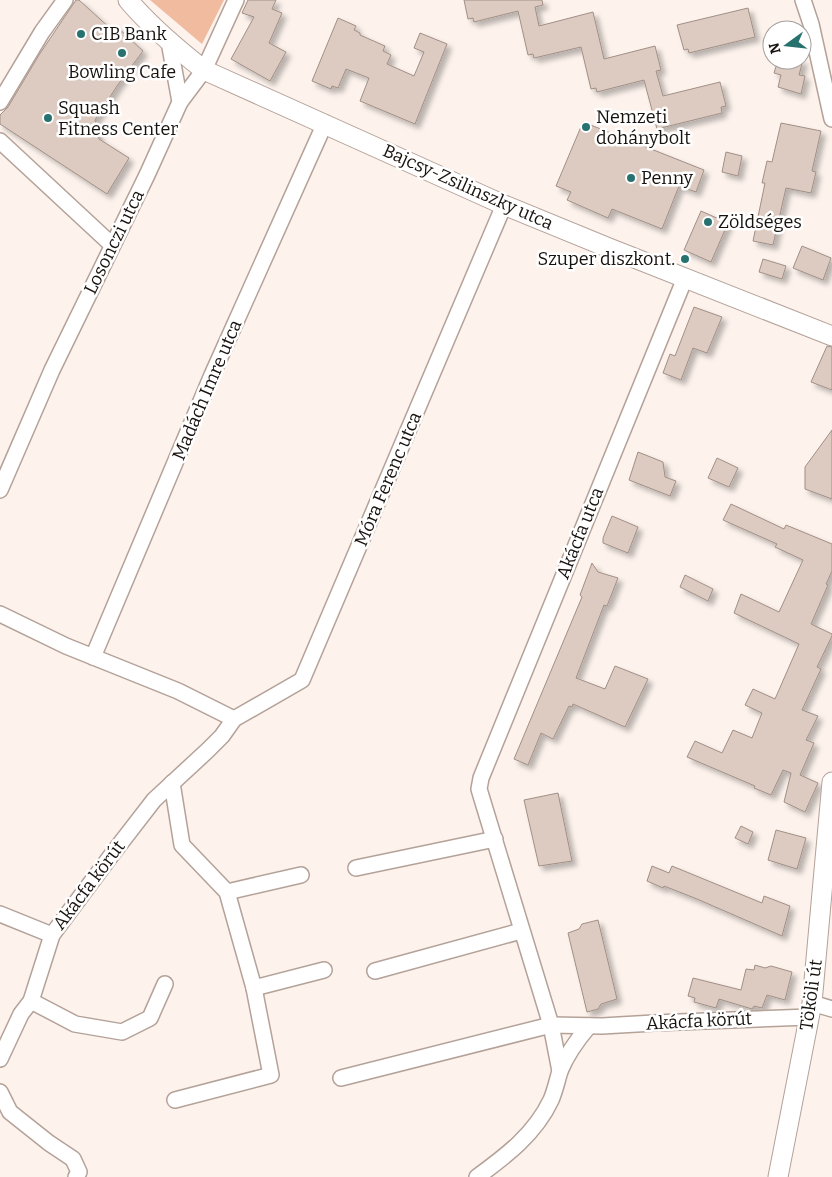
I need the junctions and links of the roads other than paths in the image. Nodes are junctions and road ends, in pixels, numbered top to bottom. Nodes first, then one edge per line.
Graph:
1 (65, 0) edge
2 (128, 0) edge
3 (236, 0) edge
4 (803, 0) edge
5 (169, 42) junction
6 (204, 70) junction
7 (0, 102) edge
8 (180, 102) junction
9 (832, 119) edge
10 (325, 123) junction
11 (0, 140) edge
12 (504, 205) junction
13 (112, 245) junction
14 (685, 278) junction
15 (832, 336) edge
16 (0, 490) edge
17 (0, 614) edge
18 (93, 657) junction
19 (234, 719) junction
20 (832, 782) edge
21 (172, 783) junction
22 (495, 839) junction
23 (356, 868) dead end
24 (301, 875) dead end
25 (227, 892) junction
26 (0, 914) edge
27 (521, 931) junction
28 (52, 935) junction
29 (324, 970) dead end
30 (375, 970) dead end
31 (165, 984) dead end
32 (254, 988) junction
33 (31, 1001) junction
34 (832, 1009) edge
35 (811, 1010) junction
36 (551, 1025) junction
37 (589, 1026) junction
38 (0, 1059) edge
39 (560, 1071) junction
40 (341, 1078) dead end
41 (0, 1092) edge
42 (175, 1100) dead end
43 (78, 1174) edge
44 (477, 1177) edge
45 (778, 1177) edge

1 - 7 street
2 - 5 street, Bajcsy-Zsilinszky utca
3 - 6 street, Losonczi utca
4 - 9 street
5 - 6 street, Bajcsy-Zsilinszky utca
5 - 8 street
6 - 8 street, Losonczi utca
6 - 10 street, Bajcsy-Zsilinszky utca
8 - 13 street, Losonczi utca
10 - 12 street, Bajcsy-Zsilinszky utca
10 - 18 street, Madách Imre utca
11 - 13 street
12 - 14 street, Bajcsy-Zsilinszky utca
12 - 19 street, Móra Ferenc utca
13 - 16 street, Losonczi utca
14 - 15 street, Bajcsy-Zsilinszky utca
14 - 22 street, Akácfa utca
17 - 18 street
18 - 19 street
19 - 21 street, Akácfa körút
20 - 35 street, Tököli út
21 - 25 street
21 - 28 street, Akácfa körút
22 - 23 street
22 - 27 street
24 - 25 street
25 - 32 street
26 - 28 street
27 - 30 street
27 - 36 street
28 - 33 street, Akácfa körút
29 - 32 street
31 - 33 street
32 - 42 street
33 - 38 street, Akácfa körút
34 - 35 street, Akácfa körút
35 - 37 street, Akácfa körút
35 - 45 street, Tököli út
36 - 37 street, Akácfa körút
36 - 39 street
36 - 40 street, Akácfa körút
37 - 39 street
39 - 44 street
41 - 43 street

